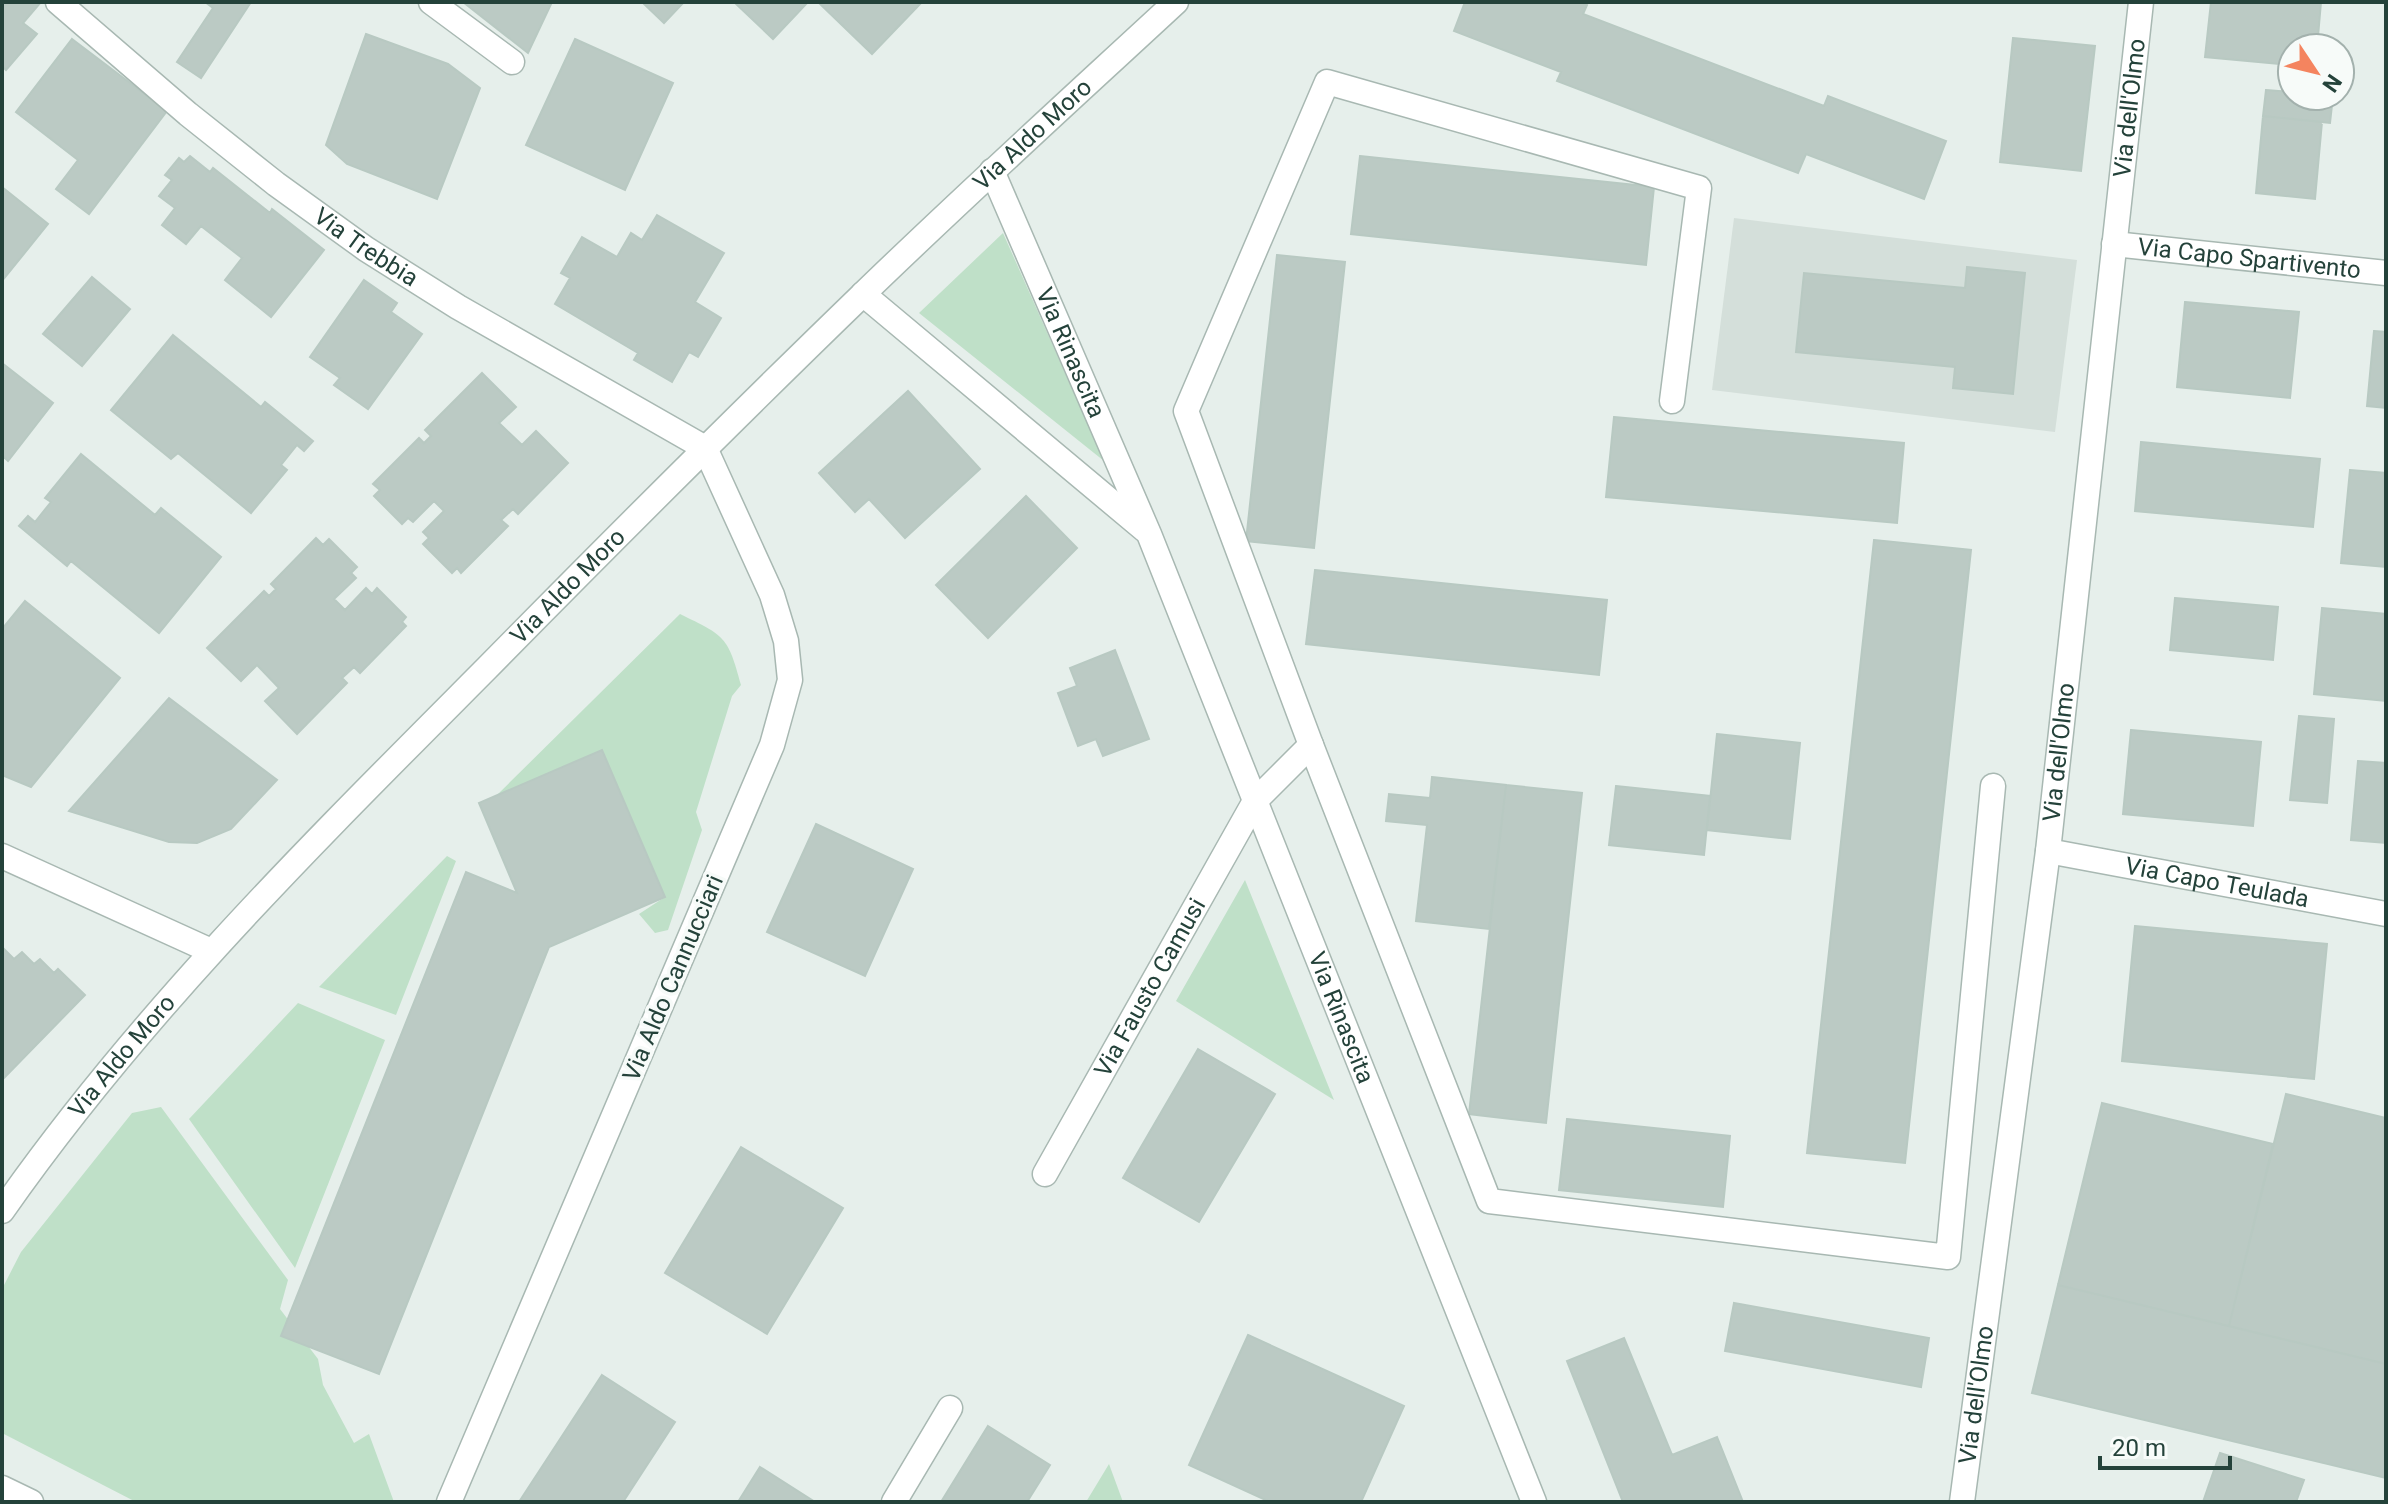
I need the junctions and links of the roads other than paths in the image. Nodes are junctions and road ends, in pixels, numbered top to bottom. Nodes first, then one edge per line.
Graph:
1 (58, 2) edge
2 (431, 2) edge
3 (1176, 2) edge
4 (2141, 2) edge
5 (512, 62) dead end
6 (992, 171) junction
7 (2114, 244) junction
8 (2386, 273) edge
9 (863, 294) junction
10 (1672, 401) dead end
11 (705, 448) junction
12 (1149, 534) junction
13 (1311, 745) junction
14 (1993, 786) dead end
15 (1255, 801) junction
16 (2048, 851) junction
17 (2, 856) edge
18 (2386, 914) edge
19 (211, 951) junction
20 (1045, 1174) dead end
21 (2, 1211) edge
22 (950, 1408) dead end
23 (2, 1488) edge
24 (31, 1502) edge
25 (449, 1502) edge
26 (894, 1502) edge
27 (1534, 1502) edge
28 (1962, 1502) edge

1 - 11 street, Via Trebbia
2 - 5 street
3 - 6 street, Via Aldo Moro
4 - 7 street, Via dell'Olmo
6 - 9 street, Via Aldo Moro
6 - 12 street, Via Rinascita
7 - 8 street, Via Capo Spartivento
7 - 16 street, Via dell'Olmo
9 - 11 street, Via Aldo Moro
9 - 12 street, Via Rinascita
10 - 13 street
11 - 19 street, Via Aldo Moro
11 - 25 street, Via Aldo Cannucciari
12 - 15 street, Via Rinascita
13 - 14 street
13 - 15 street, Via Fausto Camusi
15 - 20 street, Via Fausto Camusi
15 - 27 street, Via Rinascita
16 - 18 street, Via Capo Teulada
16 - 28 street, Via dell'Olmo
17 - 19 street
19 - 21 street, Via Aldo Moro
22 - 26 street
23 - 24 street

